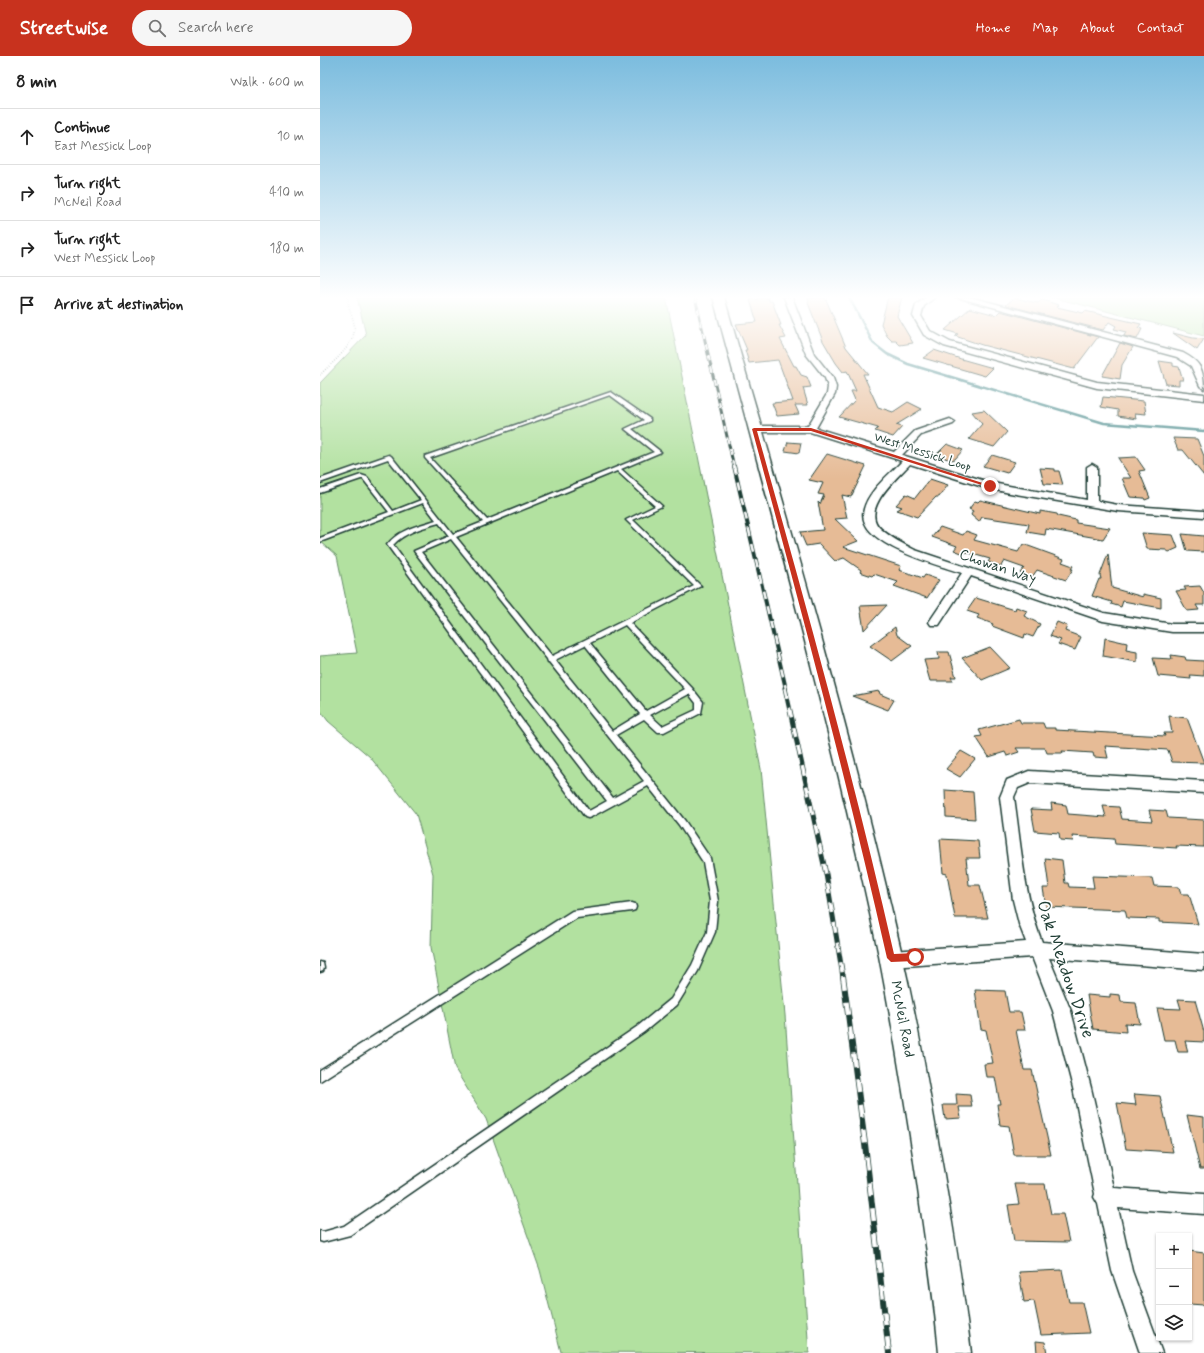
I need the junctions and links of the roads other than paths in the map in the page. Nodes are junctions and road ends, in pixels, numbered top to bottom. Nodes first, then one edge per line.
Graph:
1 (735, 358) edge
2 (813, 358) edge
3 (996, 358) edge
4 (1185, 358) edge
5 (1204, 386) edge
6 (1204, 397) edge
7 (950, 422) dead end
8 (754, 429) junction
9 (811, 429) junction
10 (897, 455) junction
11 (909, 459) junction
12 (1092, 467) dead end
13 (618, 469) junction
14 (320, 481) edge
15 (320, 491) edge
16 (424, 501) junction
17 (1092, 502) junction
18 (392, 513) junction
19 (1204, 514) edge
20 (440, 521) junction
21 (486, 522) junction
22 (452, 536) junction
23 (320, 540) edge
24 (969, 571) junction
25 (626, 622) junction
26 (935, 622) dead end
27 (1204, 628) edge
28 (586, 642) junction
29 (550, 660) junction
30 (690, 690) junction
31 (645, 715) junction
32 (611, 735) junction
33 (649, 782) junction
34 (1204, 787) edge
35 (612, 802) junction
36 (632, 907) dead end
37 (1037, 949) junction
38 (891, 958) junction
39 (1204, 962) edge
40 (320, 1076) edge
41 (1104, 1198) junction
42 (1204, 1204) edge
43 (320, 1236) edge
44 (954, 1353) edge
45 (1151, 1353) edge

1 - 8 main road, McNeil Road
2 - 9 street
3 - 6 street
4 - 5 street
7 - 10 street
8 - 9 street, West Messick Loop
8 - 38 main road, McNeil Road
9 - 10 street, West Messick Loop
10 - 11 street, West Messick Loop
11 - 17 street, West Messick Loop
11 - 24 street, Chowan Way
12 - 17 street
13 - 21 lane
13 - 21 lane
13 - 25 lane
14 - 16 lane
15 - 18 lane
16 - 18 lane
16 - 20 lane
17 - 19 street, West Messick Loop
18 - 23 lane
20 - 22 lane
20 - 35 lane
21 - 22 lane
22 - 29 lane
22 - 35 lane
24 - 26 street
24 - 27 street, Chowan Way
25 - 28 lane
25 - 30 lane
28 - 29 lane
28 - 31 lane
29 - 32 lane
30 - 31 lane
30 - 31 lane
31 - 32 lane
32 - 33 lane
33 - 35 lane
33 - 43 lane
34 - 37 street, Oak Meadow Drive
36 - 40 lane
37 - 38 street
37 - 39 street
37 - 41 street, Oak Meadow Drive
38 - 44 main road, McNeil Road
41 - 42 street
41 - 45 street, Oak Meadow Drive

